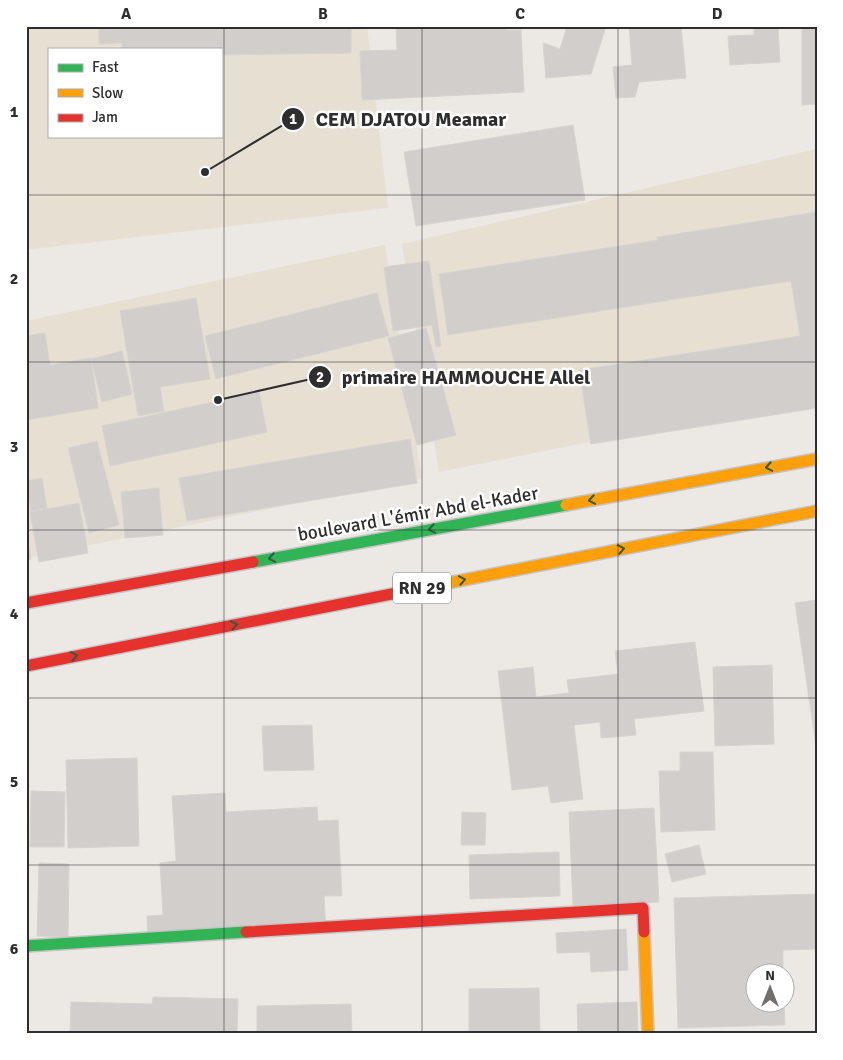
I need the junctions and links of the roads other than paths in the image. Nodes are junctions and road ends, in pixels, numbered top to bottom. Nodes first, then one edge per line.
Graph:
1 (817, 459) edge
2 (817, 511) edge
3 (26, 603) edge
4 (26, 666) edge
5 (26, 946) edge
6 (648, 1034) edge

1 -> 3 main road, boulevard L'émir Abd el-Kader
4 -> 2 main road, RN 29
5 - 6 main road

